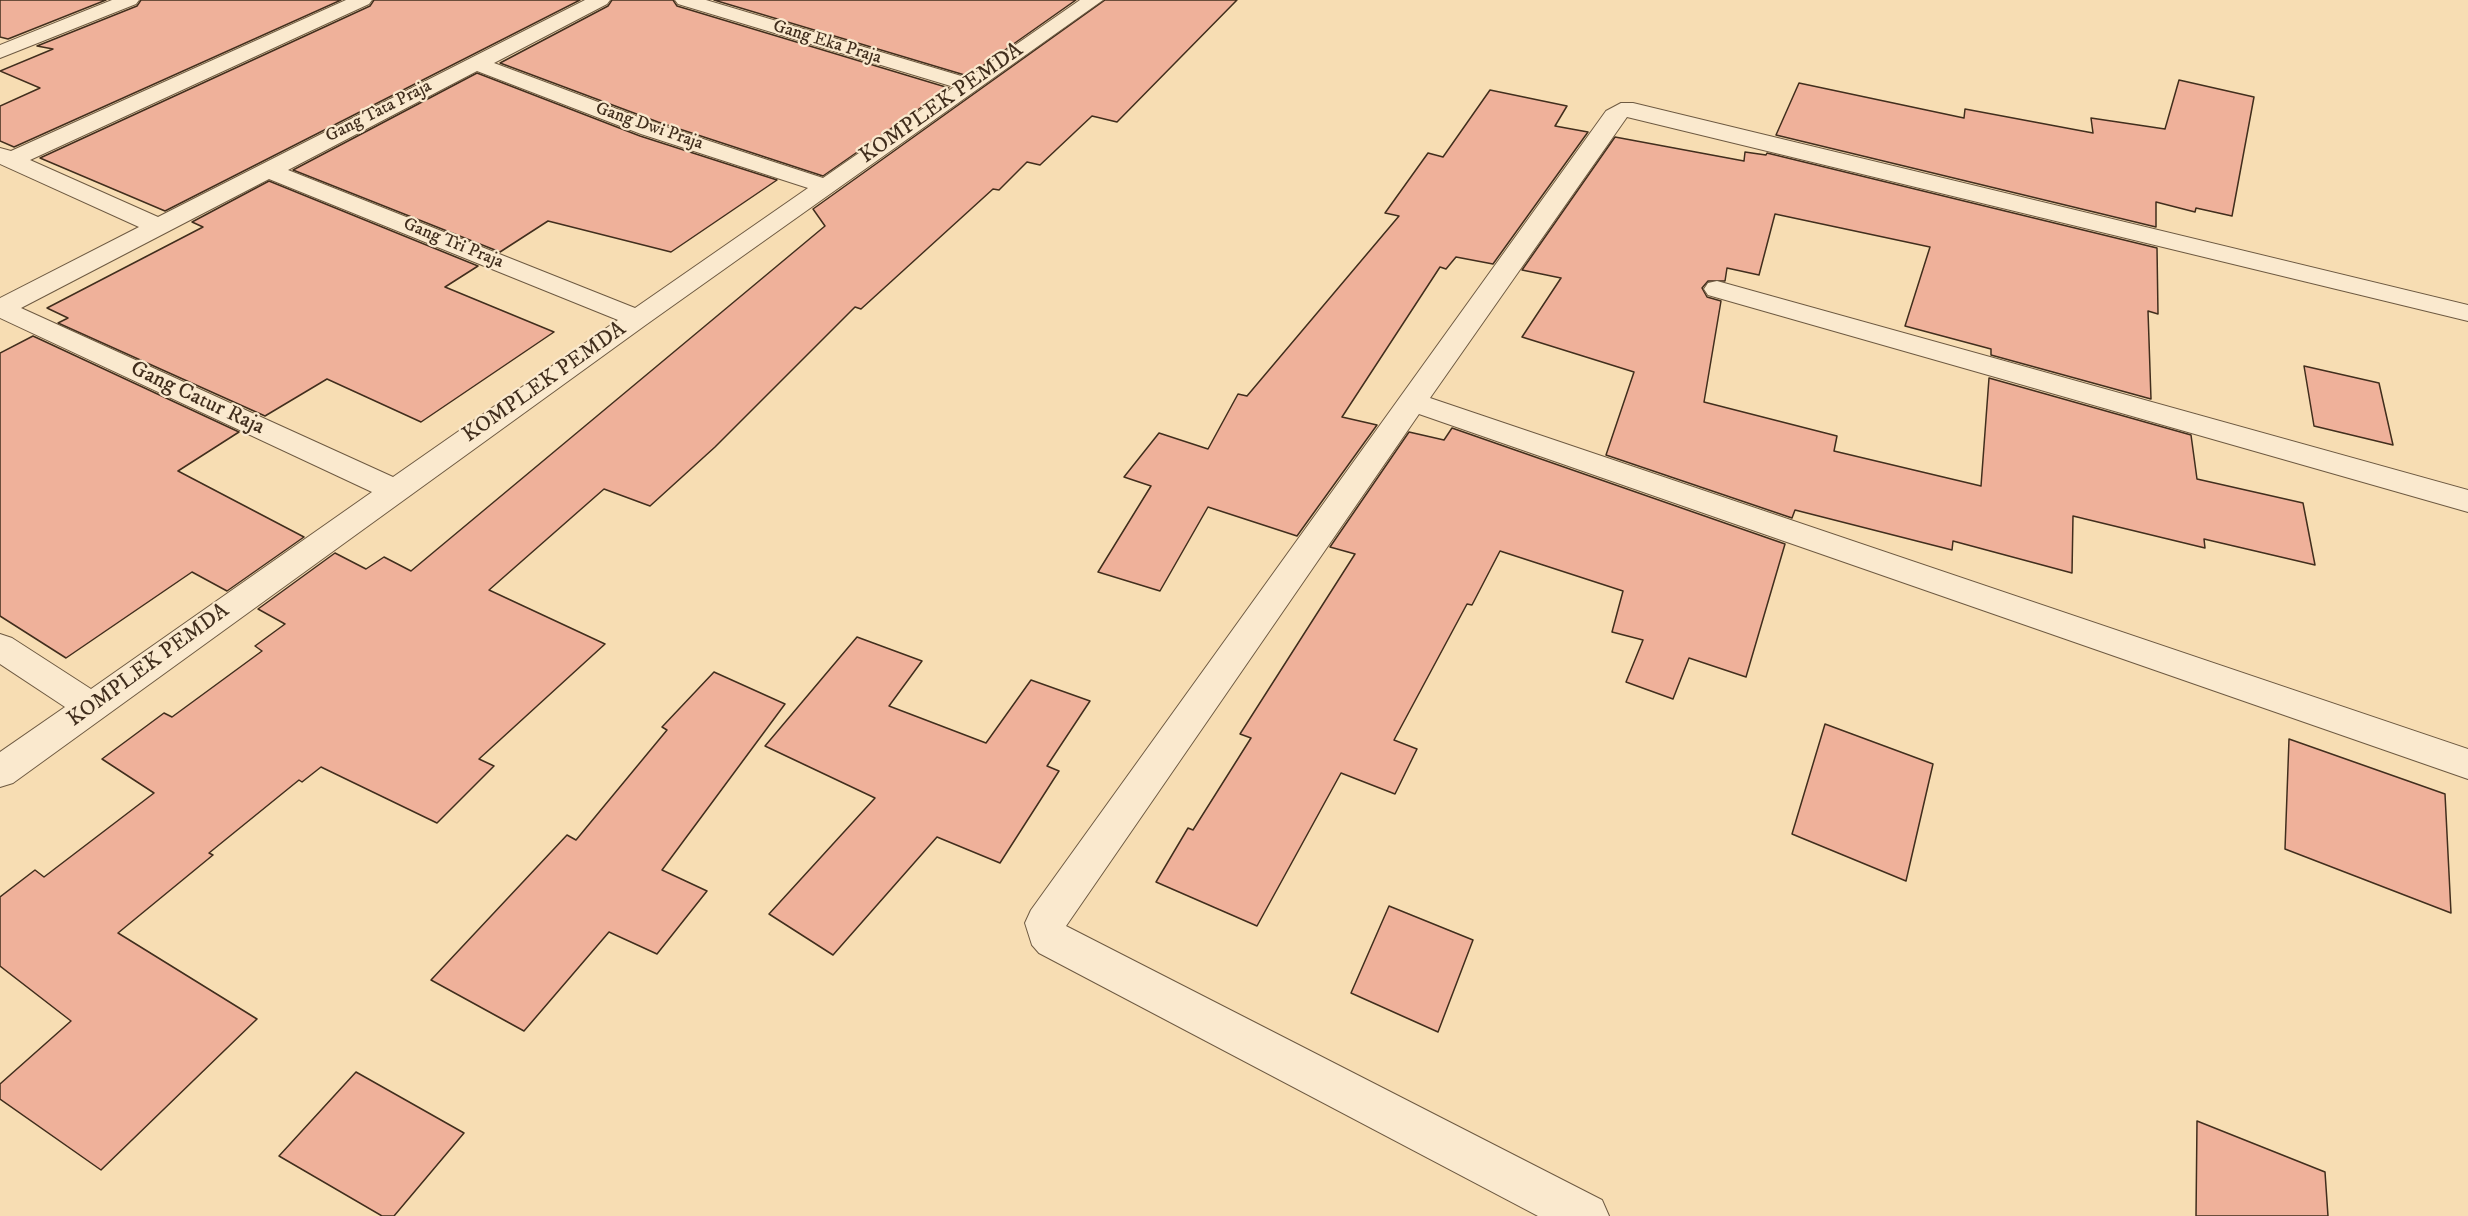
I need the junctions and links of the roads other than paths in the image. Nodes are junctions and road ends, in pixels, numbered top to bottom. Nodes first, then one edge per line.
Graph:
1 (129, 0) edge
2 (362, 0) edge
3 (600, 0) edge
4 (685, 0) edge
5 (1093, 0) edge
6 (2, 49) edge
7 (475, 63) junction
8 (969, 85) junction
9 (5, 158) edge
10 (268, 170) junction
11 (825, 186) junction
12 (158, 226) junction
13 (1718, 289) dead end
14 (0, 308) edge
15 (2468, 313) edge
16 (638, 318) junction
17 (1410, 401) junction
18 (394, 490) junction
19 (2468, 501) edge
20 (0, 646) edge
21 (92, 707) junction
22 (2468, 764) edge
23 (0, 772) edge
24 (1586, 1216) edge

1 - 6 street
2 - 9 street
3 - 7 street, Gang Tata Praja
4 - 8 street, Gang Eka Praja
5 - 8 street, KOMPLEK PEMDA
7 - 10 street, Gang Tata Praja
7 - 11 street, Gang Dwi Praja
8 - 11 street, KOMPLEK PEMDA
9 - 12 street
10 - 12 street, Gang Tata Praja
10 - 16 street, Gang Tri Praja
11 - 16 street, KOMPLEK PEMDA
12 - 14 street, Gang Tata Praja
13 - 19 street
14 - 18 street, Gang Catur Raja
15 - 17 street
16 - 18 street, KOMPLEK PEMDA
17 - 22 street
17 - 24 street
18 - 21 street, KOMPLEK PEMDA
20 - 21 street
21 - 23 street, KOMPLEK PEMDA

